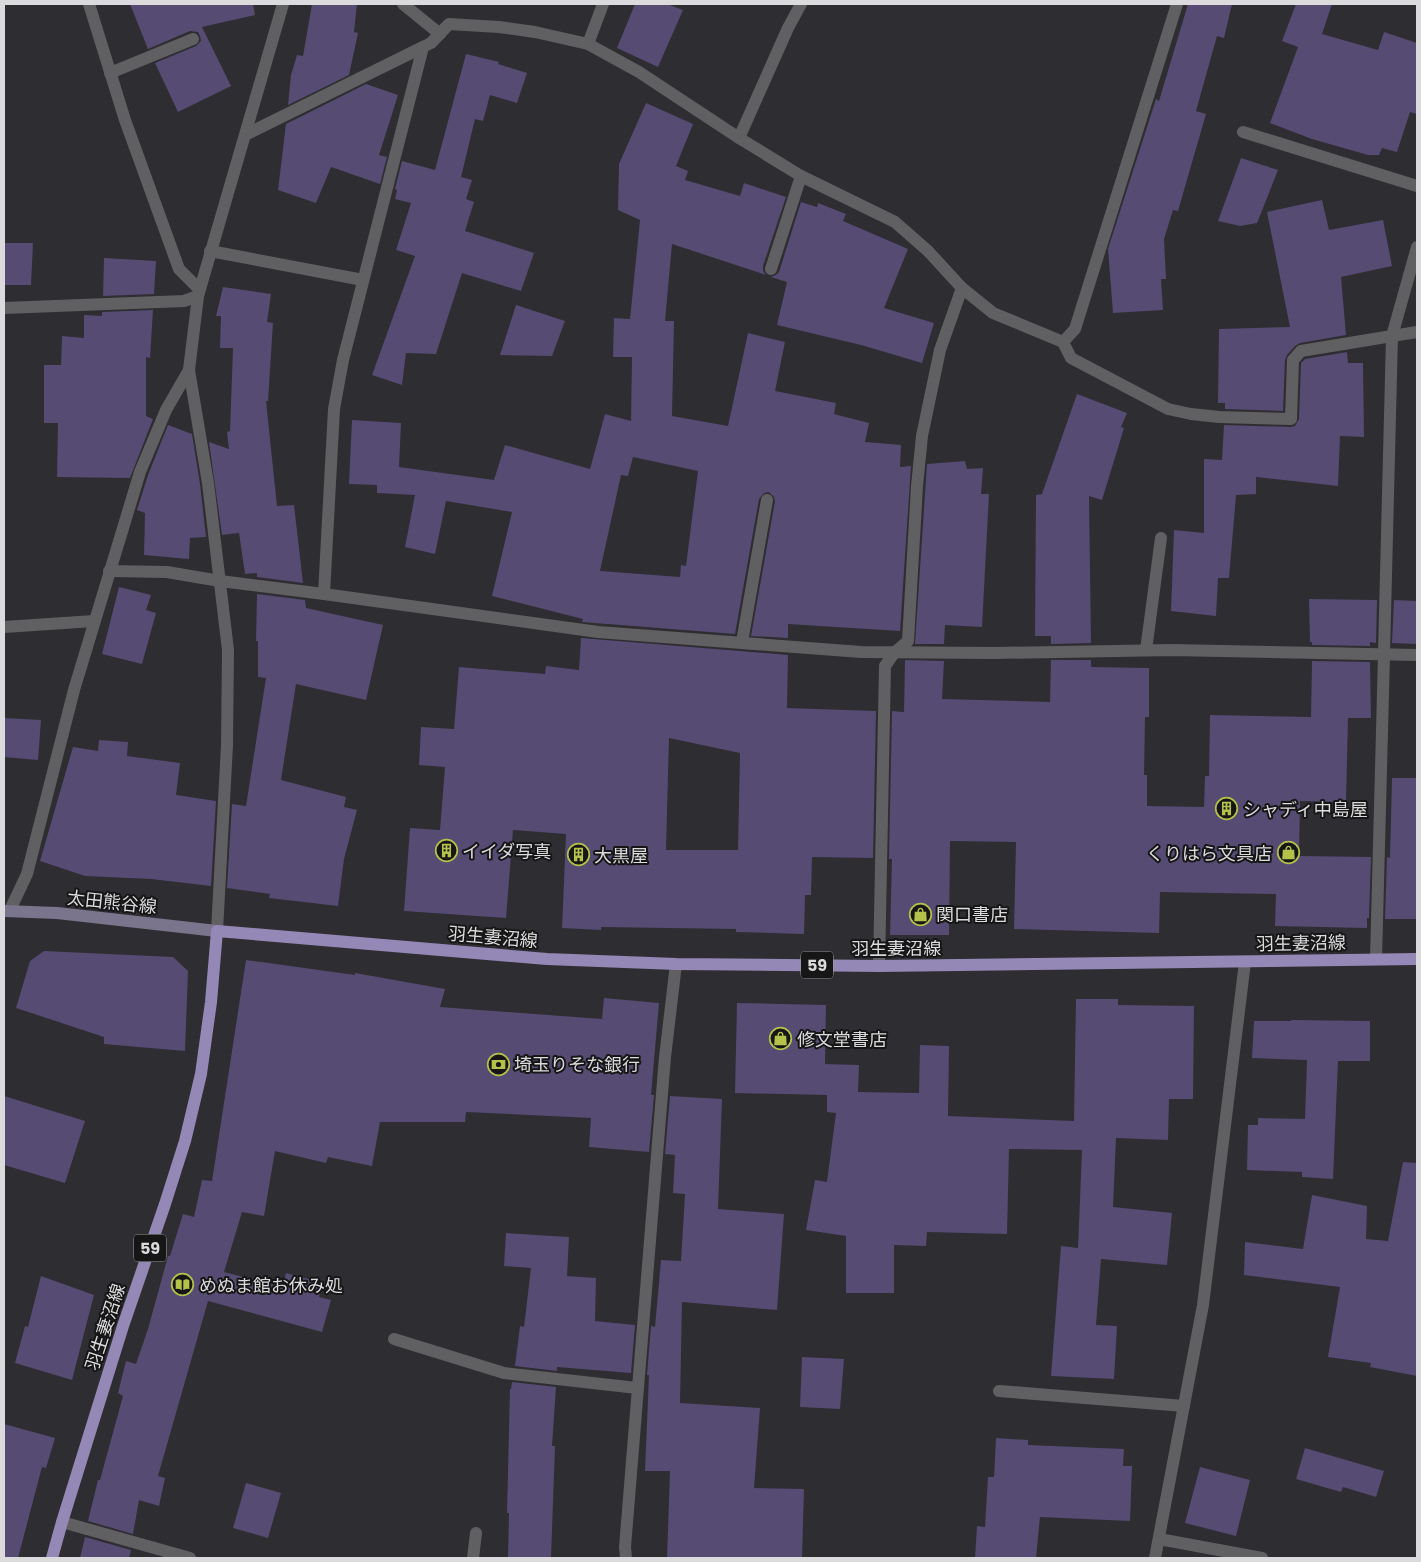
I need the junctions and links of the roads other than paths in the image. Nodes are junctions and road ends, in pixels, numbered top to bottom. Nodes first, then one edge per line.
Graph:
1 (89, 4) edge
2 (283, 4) edge
3 (403, 4) edge
4 (603, 4) edge
5 (801, 4) edge
6 (1177, 4) edge
7 (440, 34) junction
8 (193, 39) dead end
9 (588, 44) junction
10 (423, 47) junction
11 (110, 73) junction
12 (1243, 132) dead end
13 (245, 135) junction
14 (739, 138) junction
15 (801, 176) junction
16 (1417, 186) edge
17 (1417, 247) edge
18 (210, 251) junction
19 (771, 269) dead end
20 (363, 280) junction
21 (962, 288) junction
22 (199, 293) junction
23 (4, 308) edge
24 (1417, 332) edge
25 (1392, 336) junction
26 (1063, 342) junction
27 (189, 370) junction
28 (767, 500) dead end
29 (1161, 538) dead end
30 (109, 571) junction
31 (220, 581) junction
32 (324, 594) junction
33 (94, 621) junction
34 (4, 627) edge
35 (742, 642) junction
36 (1146, 650) junction
37 (894, 653) junction
38 (1384, 655) junction
39 (1417, 655) edge
40 (7, 910) edge
41 (217, 931) junction
42 (1376, 959) junction
43 (1417, 959) edge
44 (1245, 962) junction
45 (676, 964) junction
46 (879, 966) junction
47 (394, 1339) dead end
48 (638, 1388) junction
49 (999, 1391) dead end
50 (1184, 1406) junction
51 (62, 1522) junction
52 (476, 1533) dead end
53 (1159, 1539) junction
54 (52, 1558) edge
55 (190, 1558) edge
56 (473, 1558) edge
57 (626, 1558) edge
58 (1155, 1558) edge
59 (1262, 1558) edge

1 - 11 street
2 - 13 street
3 - 7 street
4 - 9 street
5 - 14 street
6 - 26 street
7 - 9 street
7 - 10 street
8 - 11 street
9 - 14 street
10 - 13 street
10 - 20 street
11 - 22 street
12 - 16 street
13 - 18 street
14 - 15 street
15 - 19 street
15 - 21 street
17 - 25 street
18 - 20 street
18 - 22 street
20 - 32 street
21 - 26 street
21 - 37 street
22 - 23 street
22 - 27 street
24 - 25 street
25 - 26 street
25 - 38 street
27 - 30 street
27 - 31 street
28 - 35 street
29 - 36 street
30 - 31 street
30 - 33 street
31 - 32 street
31 - 41 street
32 - 35 street
33 - 34 street
33 - 40 street
35 - 37 street
36 - 37 street
36 - 38 street
37 - 46 street
38 - 39 street
38 - 42 street
40 - 41 main road, 太田熊谷線
41 - 45 main road, 羽生妻沼線 / 59
41 - 51 main road, 羽生妻沼線 / 59
42 - 43 main road, 羽生妻沼線 / 59
42 - 44 main road, 羽生妻沼線 / 59
44 - 46 main road, 羽生妻沼線 / 59
44 - 50 street
45 - 46 main road, 羽生妻沼線 / 59
45 - 48 street
47 - 48 street
48 - 57 street
49 - 50 street
50 - 53 street
51 - 54 main road, 羽生妻沼線 / 59
51 - 55 street
52 - 56 street
53 - 58 street
53 - 59 street

